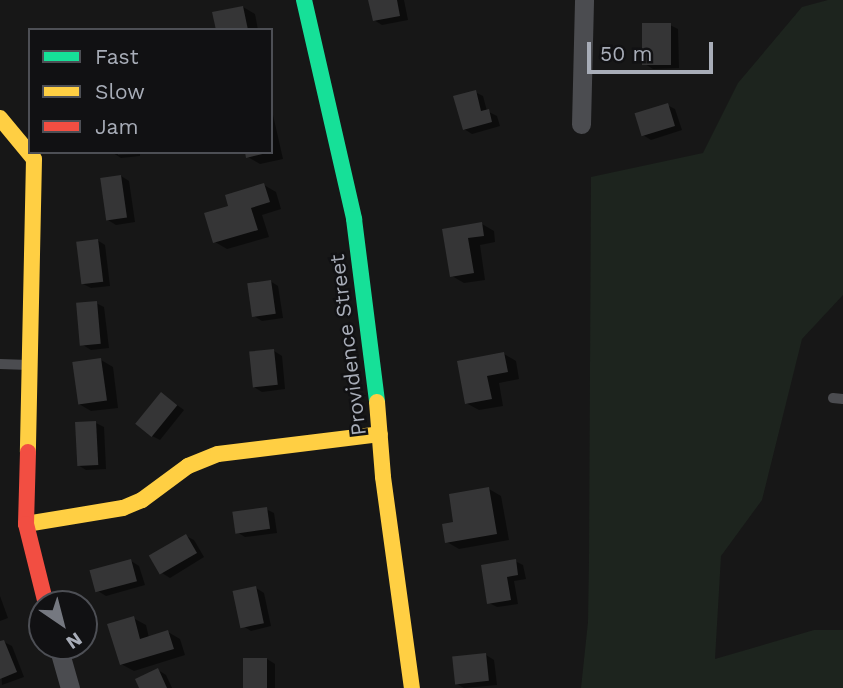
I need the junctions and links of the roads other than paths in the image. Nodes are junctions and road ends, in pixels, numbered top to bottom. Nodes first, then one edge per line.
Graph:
1 (303, 0) edge
2 (584, 0) edge
3 (0, 118) edge
4 (581, 124) dead end
5 (28, 152) edge
6 (30, 154) edge
7 (0, 364) edge
8 (30, 365) junction
9 (380, 434) junction
10 (26, 524) junction
11 (42, 590) edge
12 (62, 660) edge
13 (70, 688) edge
14 (412, 688) edge

1 - 9 street, Providence Street
2 - 4 street
3 - 5 street
6 - 8 street
7 - 8 lane
8 - 10 street
9 - 10 street
9 - 14 street, Providence Street
10 - 11 street
12 - 13 street

